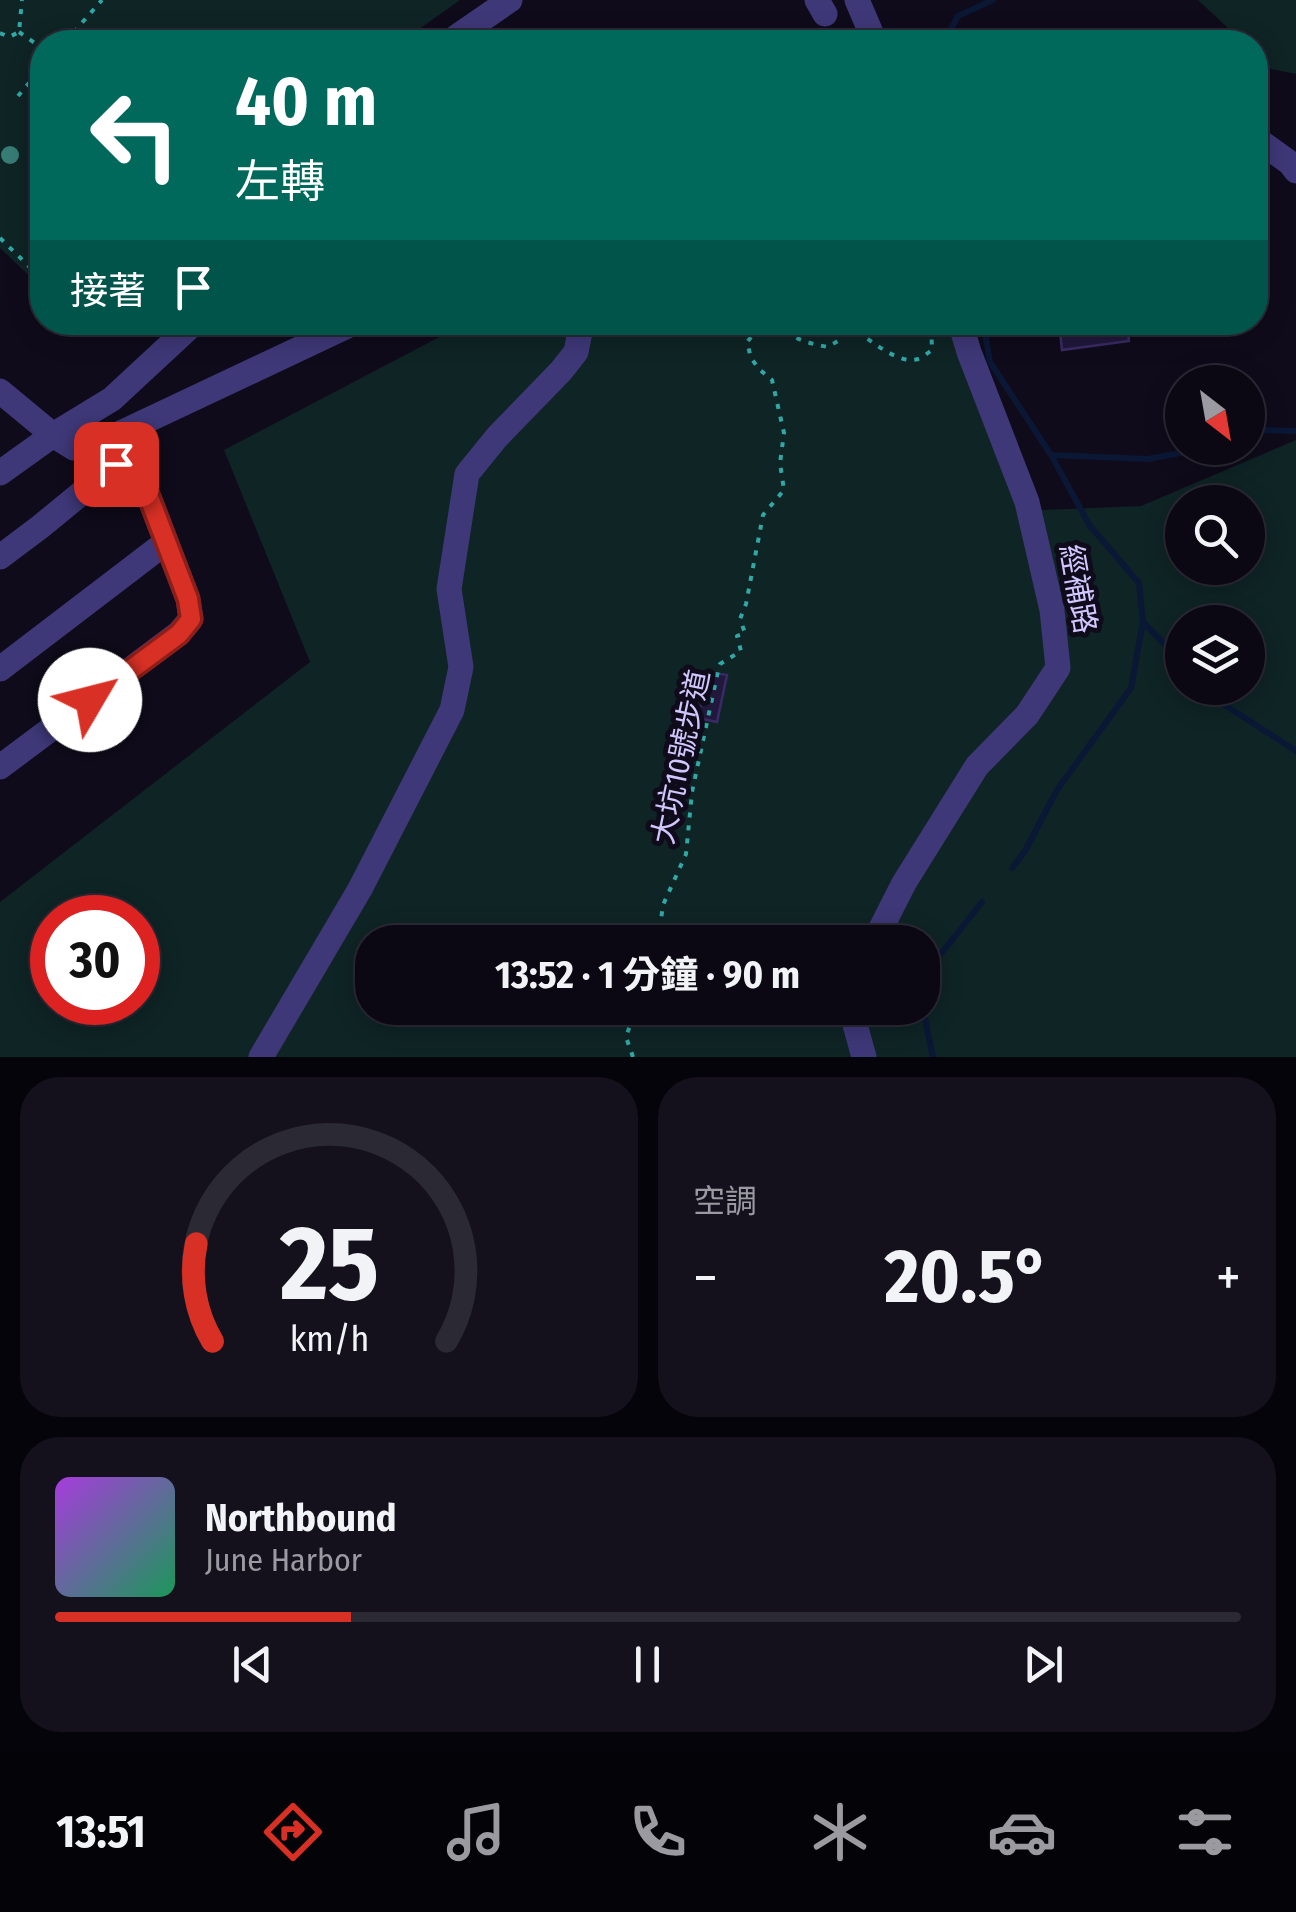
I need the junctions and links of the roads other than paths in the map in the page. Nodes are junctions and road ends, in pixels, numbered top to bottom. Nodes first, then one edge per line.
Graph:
1 (510, 0) edge
2 (857, 0) edge
3 (466, 30) edge
4 (869, 30) edge
5 (1268, 148) edge
6 (1296, 172) edge
7 (181, 335) edge
8 (328, 335) edge
9 (579, 335) edge
10 (963, 335) edge
11 (0, 391) edge
12 (53, 434) junction
13 (92, 446) junction
14 (116, 464) junction
15 (0, 473) edge
16 (165, 543) junction
17 (0, 557) edge
18 (0, 669) edge
19 (0, 767) edge
20 (883, 925) edge
21 (855, 1025) edge
22 (261, 1057) edge
23 (864, 1057) edge

1 - 3 street
2 - 4 street
5 - 6 street
7 - 12 street
8 - 13 street
9 - 22 street
10 - 20 street, 經補路
11 - 12 street
12 - 13 street
12 - 15 street
13 - 14 street
14 - 16 street
14 - 17 street
16 - 18 street
16 - 19 street
21 - 23 street

